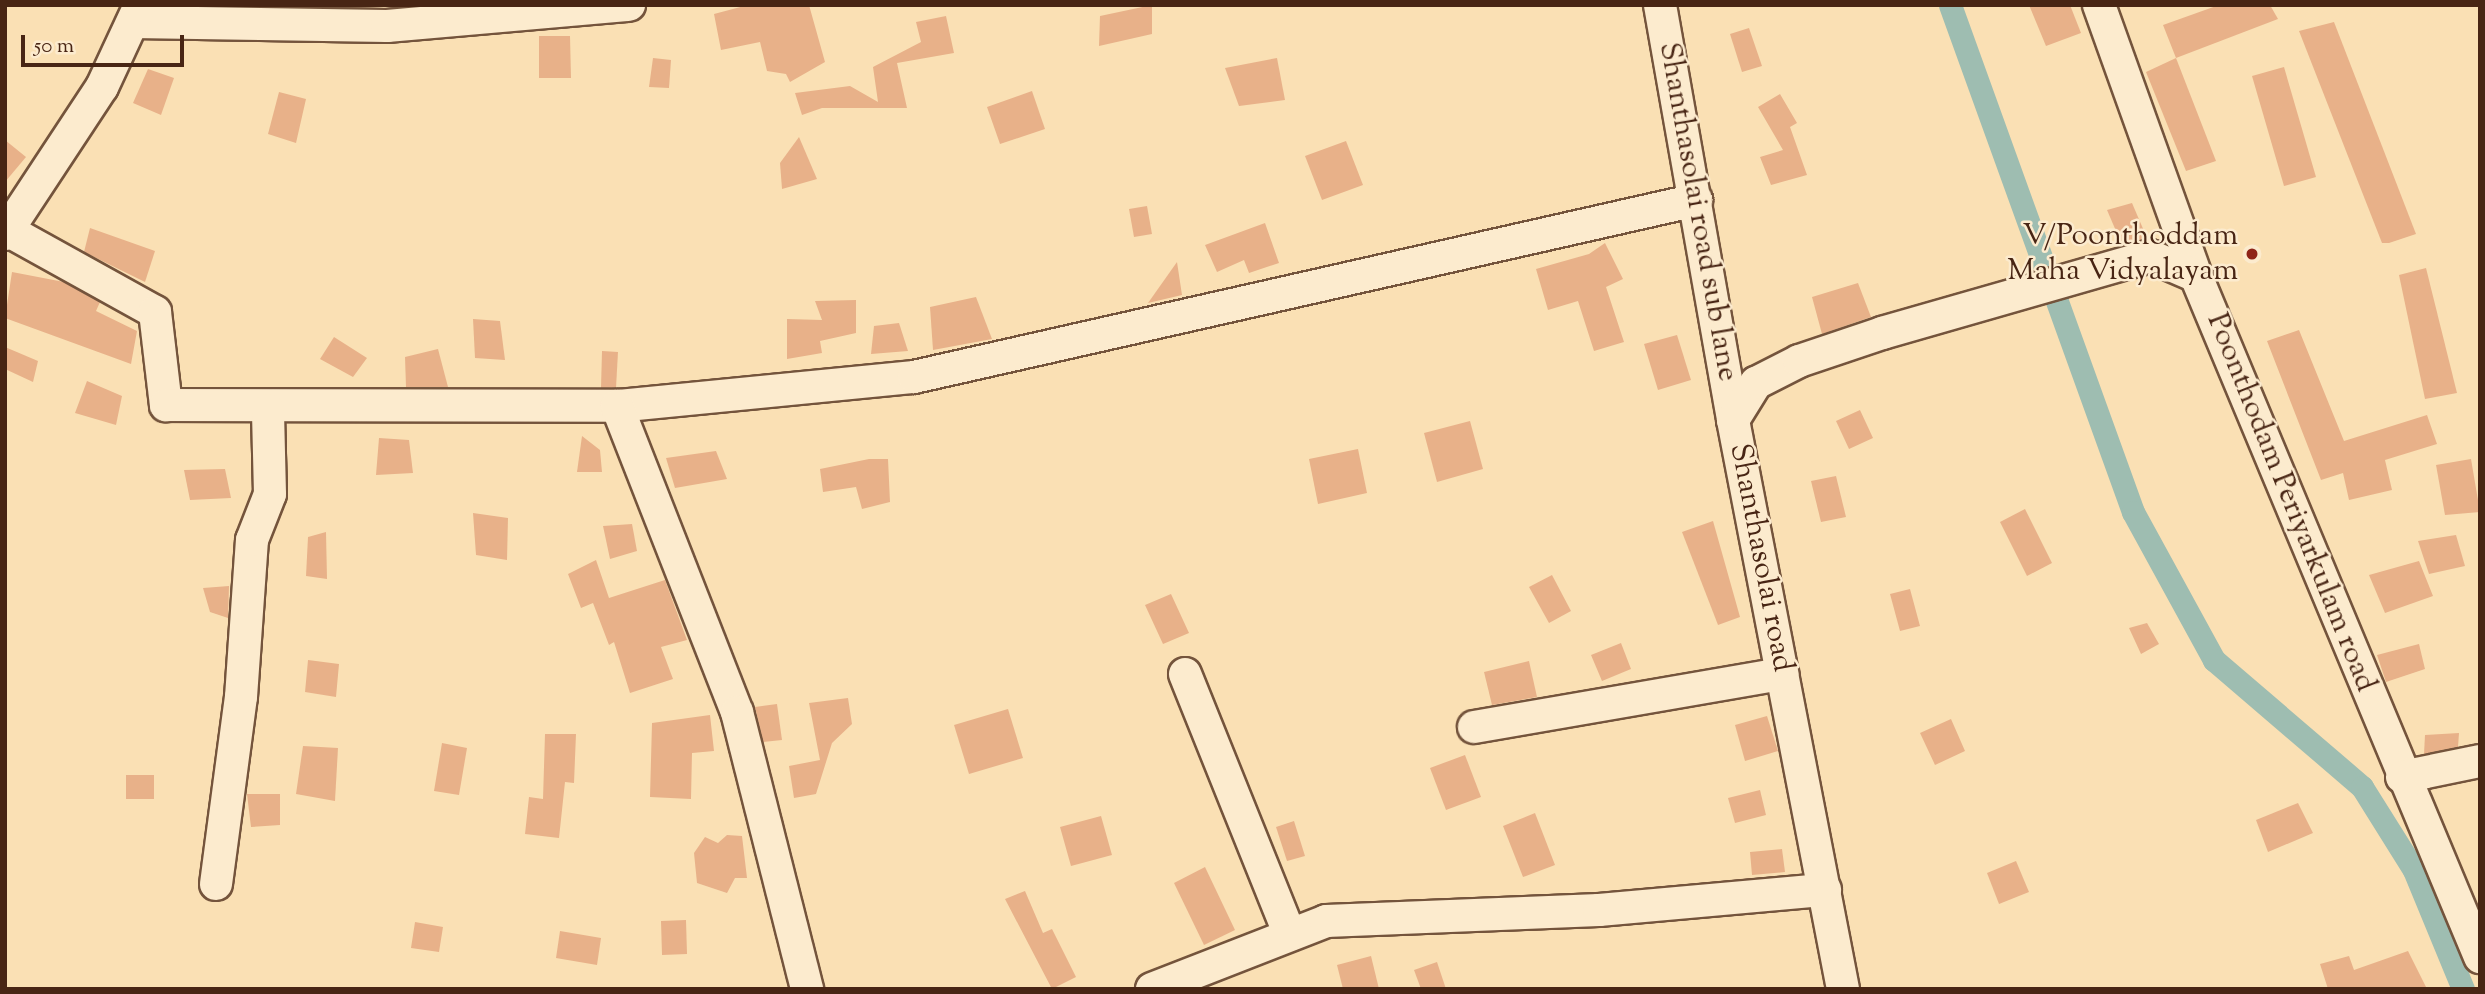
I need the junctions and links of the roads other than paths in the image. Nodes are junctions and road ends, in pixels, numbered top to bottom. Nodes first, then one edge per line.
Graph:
1 (629, 5) edge
2 (1660, 5) edge
3 (2099, 5) edge
4 (136, 14) edge
5 (1696, 200) junction
6 (7, 232) edge
7 (2196, 276) junction
8 (617, 406) junction
9 (268, 410) junction
10 (1733, 420) junction
11 (1185, 674) dead end
12 (1783, 674) junction
13 (1474, 727) dead end
14 (2480, 761) edge
15 (2402, 776) junction
16 (216, 884) dead end
17 (1825, 890) junction
18 (1290, 935) junction
19 (2480, 957) edge
20 (807, 989) edge
21 (1152, 989) edge
22 (1843, 989) edge

1 - 4 street
2 - 5 street, Shanthasolai road sub lane
3 - 7 street, Poonthodam Periyarkulam road
4 - 6 street
5 - 8 street
5 - 10 street, Shanthasolai road sub lane
6 - 9 street
7 - 10 street, Shanthasolai road
7 - 15 street, Poonthodam Periyarkulam road
8 - 9 street
8 - 20 street
9 - 16 street
10 - 12 street, Shanthasolai road
11 - 18 street
12 - 13 street
12 - 17 street, Shanthasolai road
14 - 15 street
15 - 19 street, Poonthodam Periyarkulam road
17 - 18 street
17 - 22 street, Shanthasolai road
18 - 21 street

